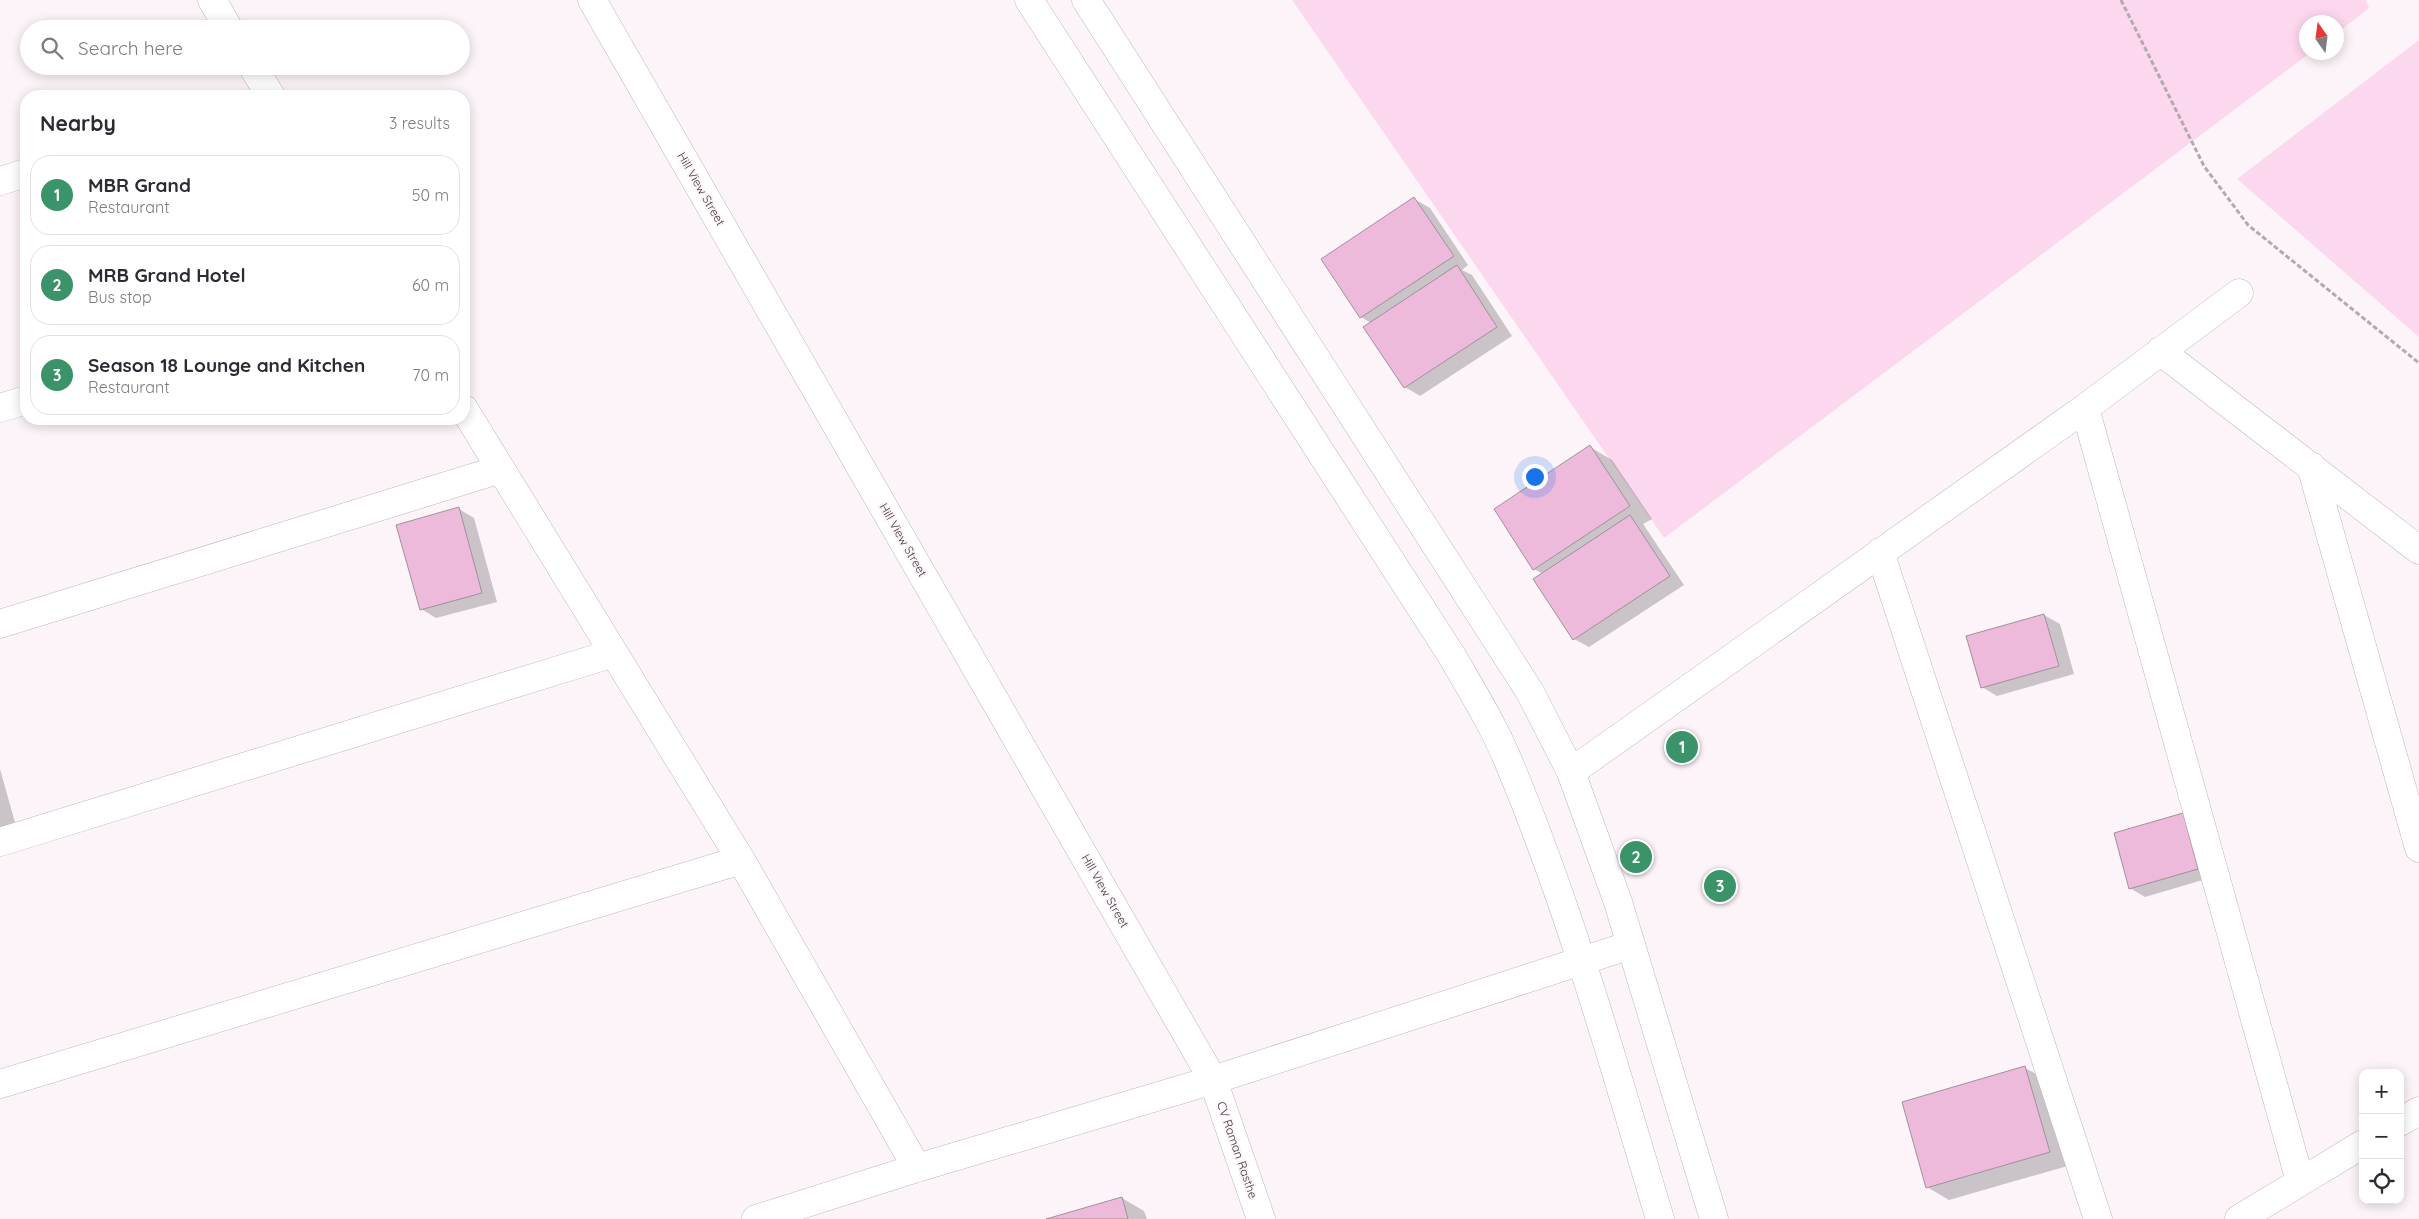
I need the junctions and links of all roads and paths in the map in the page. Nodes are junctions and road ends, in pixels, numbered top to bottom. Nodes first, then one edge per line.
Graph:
1 (212, 0) edge
2 (592, 0) edge
3 (1030, 0) edge
4 (1086, 0) edge
5 (2121, 0) edge
6 (224, 20) edge
7 (258, 75) edge
8 (267, 90) edge
9 (20, 175) edge
10 (0, 181) edge
11 (2239, 292) dead end
12 (2160, 351) junction
13 (2419, 363) edge
14 (20, 402) edge
15 (0, 408) edge
16 (2085, 408) junction
17 (470, 419) edge
18 (2311, 466) junction
19 (501, 469) junction
20 (2419, 550) edge
21 (1880, 552) junction
22 (0, 624) edge
23 (614, 653) junction
24 (1571, 772) junction
25 (0, 842) edge
26 (2419, 848) edge
27 (741, 860) junction
28 (1631, 945) junction
29 (1583, 959) junction
30 (1213, 1080) junction
31 (0, 1084) edge
32 (2419, 1110) edge
33 (2404, 1119) edge
34 (2359, 1146) edge
35 (917, 1168) junction
36 (2300, 1181) junction
37 (756, 1219) edge
38 (1261, 1219) edge
39 (1660, 1219) edge
40 (1714, 1219) edge
41 (2098, 1219) edge
42 (2240, 1219) edge

1 - 6 street
2 - 30 street, Hill View Street
3 - 29 street
4 - 24 street
5 - 13 path
7 - 8 street
9 - 10 street
11 - 12 street
12 - 16 street
12 - 18 street
14 - 15 street
16 - 21 street
16 - 36 street
17 - 19 street
18 - 20 street
18 - 26 street
19 - 22 street
19 - 23 street
21 - 24 street
21 - 41 street
23 - 25 street
23 - 27 street
24 - 28 street
27 - 31 street
27 - 35 street
28 - 29 street
28 - 40 street
29 - 30 street
29 - 39 street
30 - 35 street
30 - 38 street, CV Raman Rasthe
32 - 33 street
34 - 36 street
35 - 37 street
36 - 42 street

